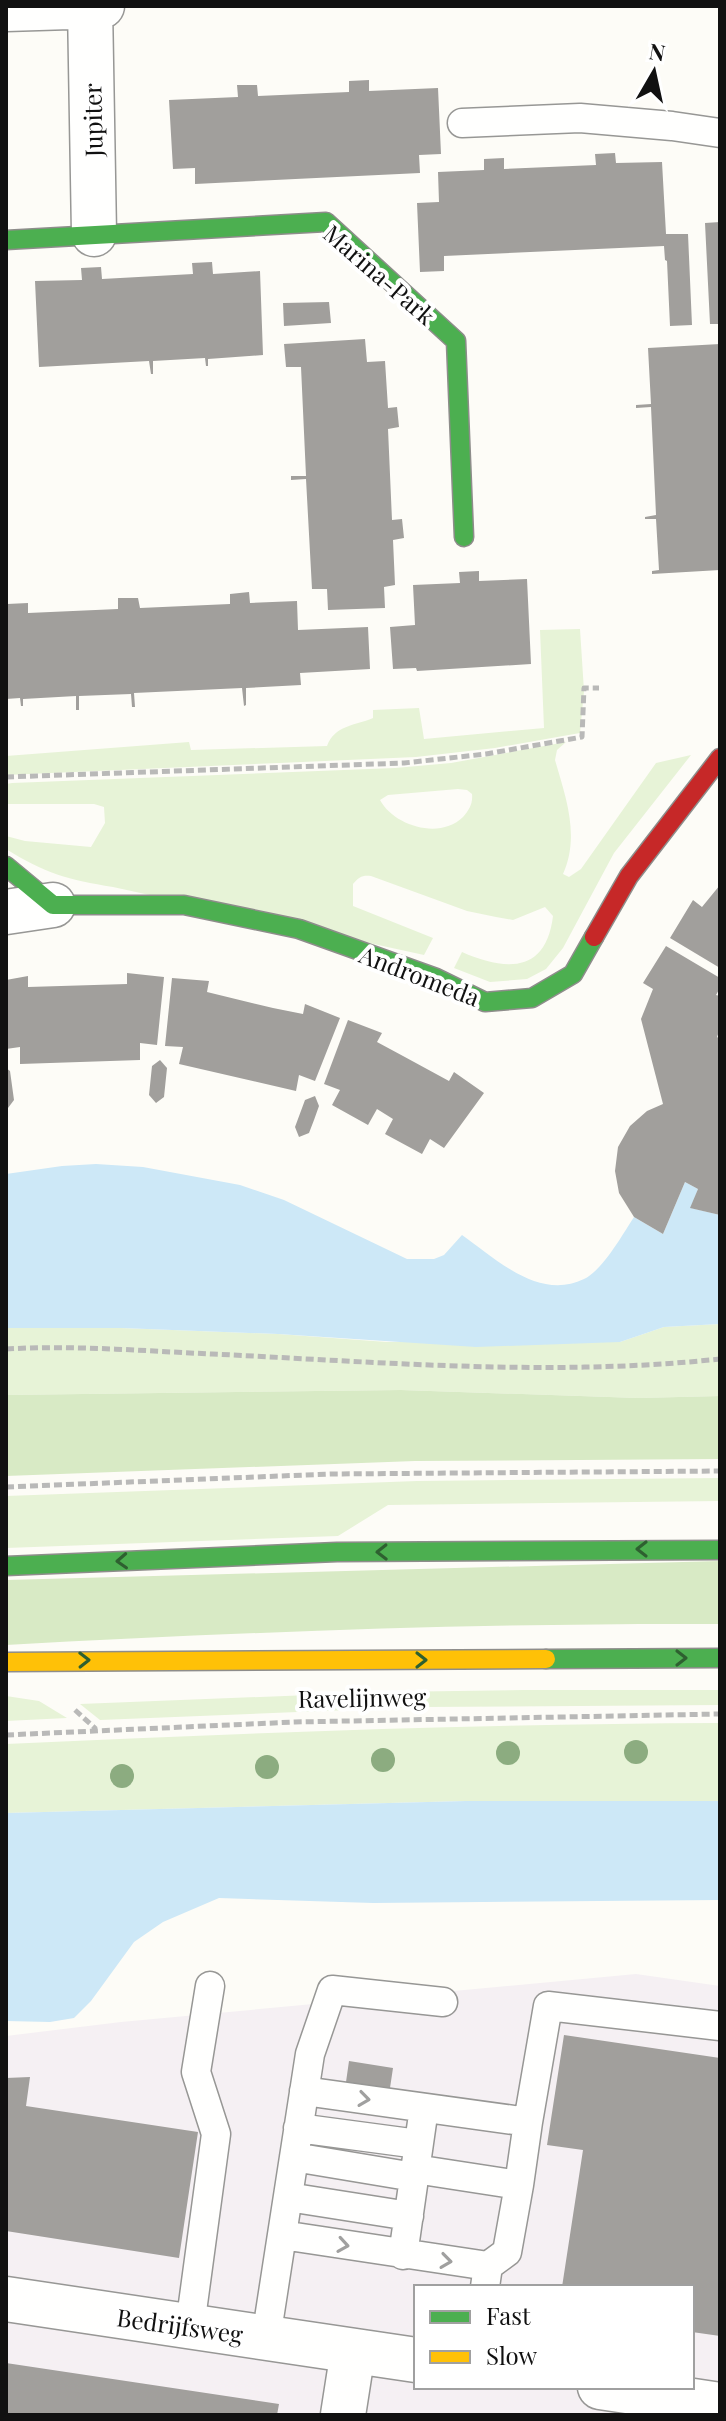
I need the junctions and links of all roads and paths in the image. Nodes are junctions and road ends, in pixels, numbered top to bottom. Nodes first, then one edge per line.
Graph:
1 (90, 6) edge
2 (102, 6) edge
3 (6, 9) edge
4 (462, 123) dead end
5 (720, 133) edge
6 (94, 234) junction
7 (6, 240) edge
8 (464, 537) dead end
9 (599, 688) dead end
10 (720, 758) edge
11 (6, 777) edge
12 (6, 866) edge
13 (53, 905) junction
14 (6, 912) edge
15 (6, 1349) edge
16 (720, 1359) edge
17 (720, 1471) edge
18 (6, 1487) edge
19 (720, 1550) edge
20 (6, 1566) edge
21 (720, 1658) edge
22 (6, 1662) edge
23 (720, 1714) edge
24 (6, 1735) edge
25 (210, 1986) dead end
26 (443, 2002) dead end
27 (720, 2026) edge
28 (304, 2091) junction
29 (424, 2108) junction
30 (528, 2122) junction
31 (298, 2128) junction
32 (294, 2157) junction
33 (416, 2164) junction
34 (519, 2185) junction
35 (288, 2197) junction
36 (409, 2216) junction
37 (282, 2235) junction
38 (403, 2255) junction
39 (487, 2277) edge
40 (6, 2299) edge
41 (190, 2326) junction
42 (266, 2338) junction
43 (353, 2351) junction
44 (414, 2360) edge
45 (613, 2389) edge
46 (720, 2405) edge
47 (343, 2415) edge

1 - 2 street
1 - 3 street
1 - 6 street, Jupiter
4 - 5 lane
6 - 7 street, Marina-Park
6 - 8 street, Marina-Park
9 - 11 path
10 - 13 street, Andromeda
12 - 13 street
13 - 14 street, Andromeda
15 - 16 path
17 - 18 path
19 -> 20 street
22 -> 21 street, Ravelijnweg
23 - 24 path, Ravelijnweg
25 - 41 lane
26 - 28 lane
27 - 30 lane
28 -> 29 lane
28 - 31 lane
29 - 30 lane
29 - 33 lane
30 - 34 lane
31 - 32 lane
31 - 33 lane
32 - 33 lane
32 - 35 lane
33 - 34 lane
33 - 36 lane
34 - 39 lane
35 - 36 lane
35 - 37 lane
36 - 38 lane
37 -> 38 lane
37 - 42 lane
38 -> 39 lane
40 - 41 street, Bedrijfsweg
41 - 42 street, Bedrijfsweg
42 - 43 street, Bedrijfsweg
43 - 44 street, Bedrijfsweg
43 - 47 street
45 - 46 street

